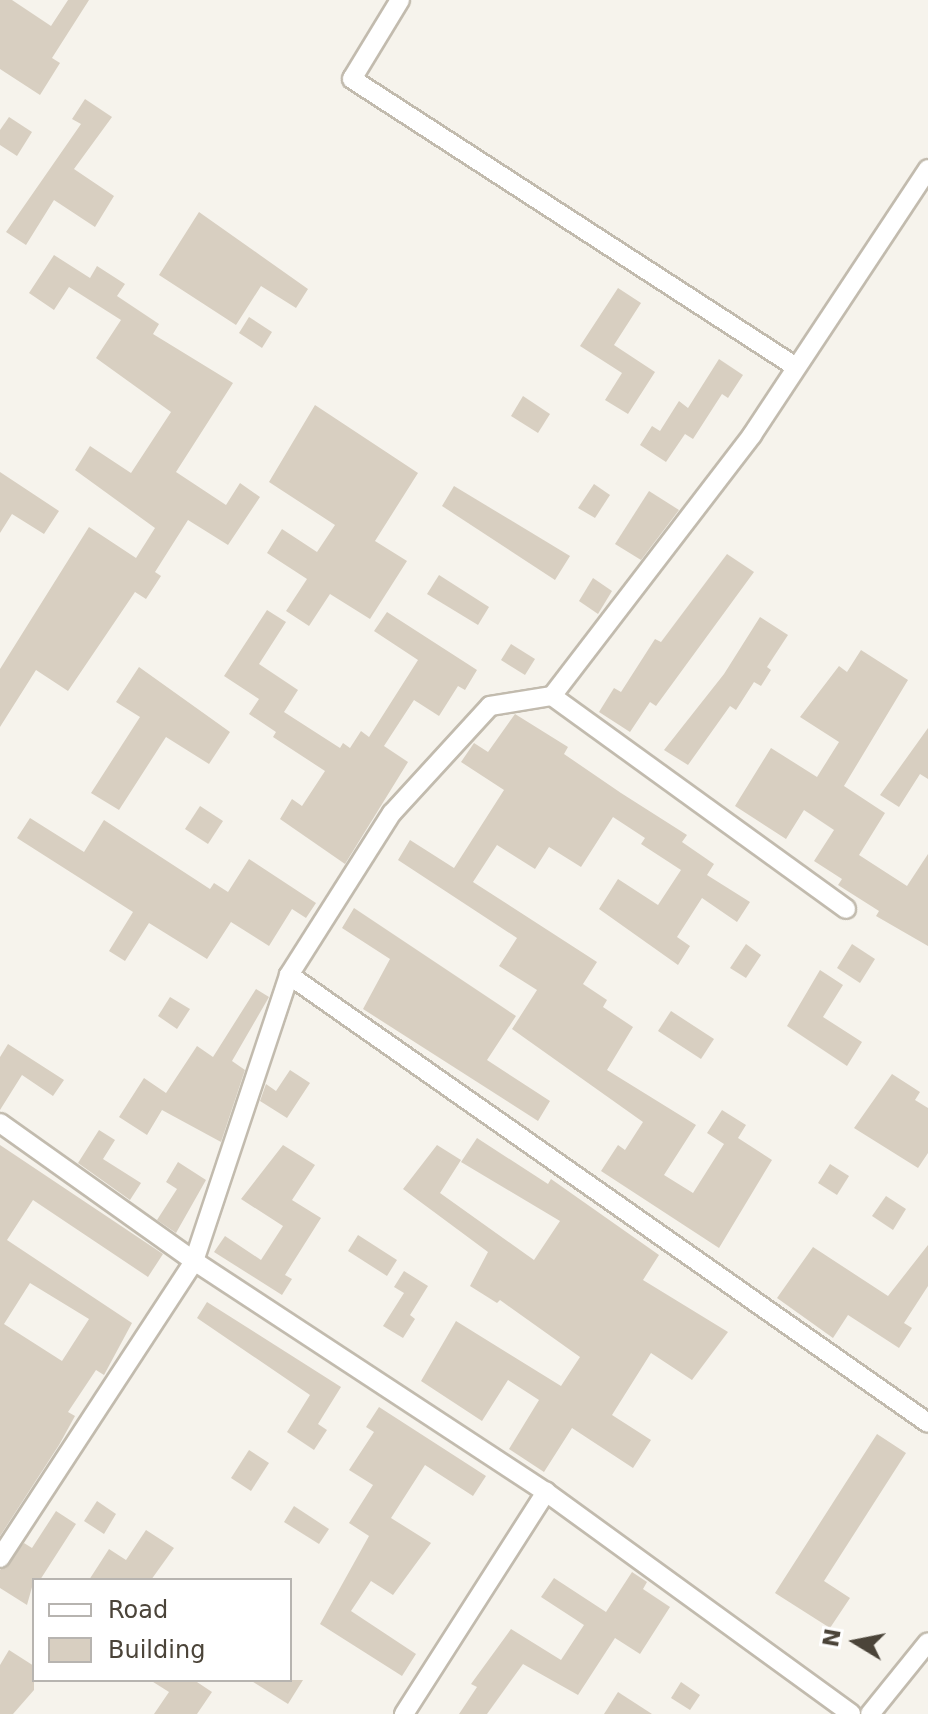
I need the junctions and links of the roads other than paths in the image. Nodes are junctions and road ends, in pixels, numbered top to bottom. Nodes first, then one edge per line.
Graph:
1 (400, 0) edge
2 (928, 169) edge
3 (796, 367) junction
4 (552, 696) junction
5 (846, 909) dead end
6 (289, 975) junction
7 (0, 1123) edge
8 (194, 1261) junction
9 (928, 1423) edge
10 (546, 1492) junction
11 (0, 1558) edge
12 (928, 1642) edge
13 (404, 1714) edge
14 (851, 1714) edge
15 (870, 1714) edge

1 - 3 street
2 - 3 street
3 - 4 street
4 - 5 street
4 - 6 street
6 - 8 street
6 - 9 street
7 - 8 street
8 - 10 street
8 - 11 street
10 - 13 street
10 - 14 street
12 - 15 street

